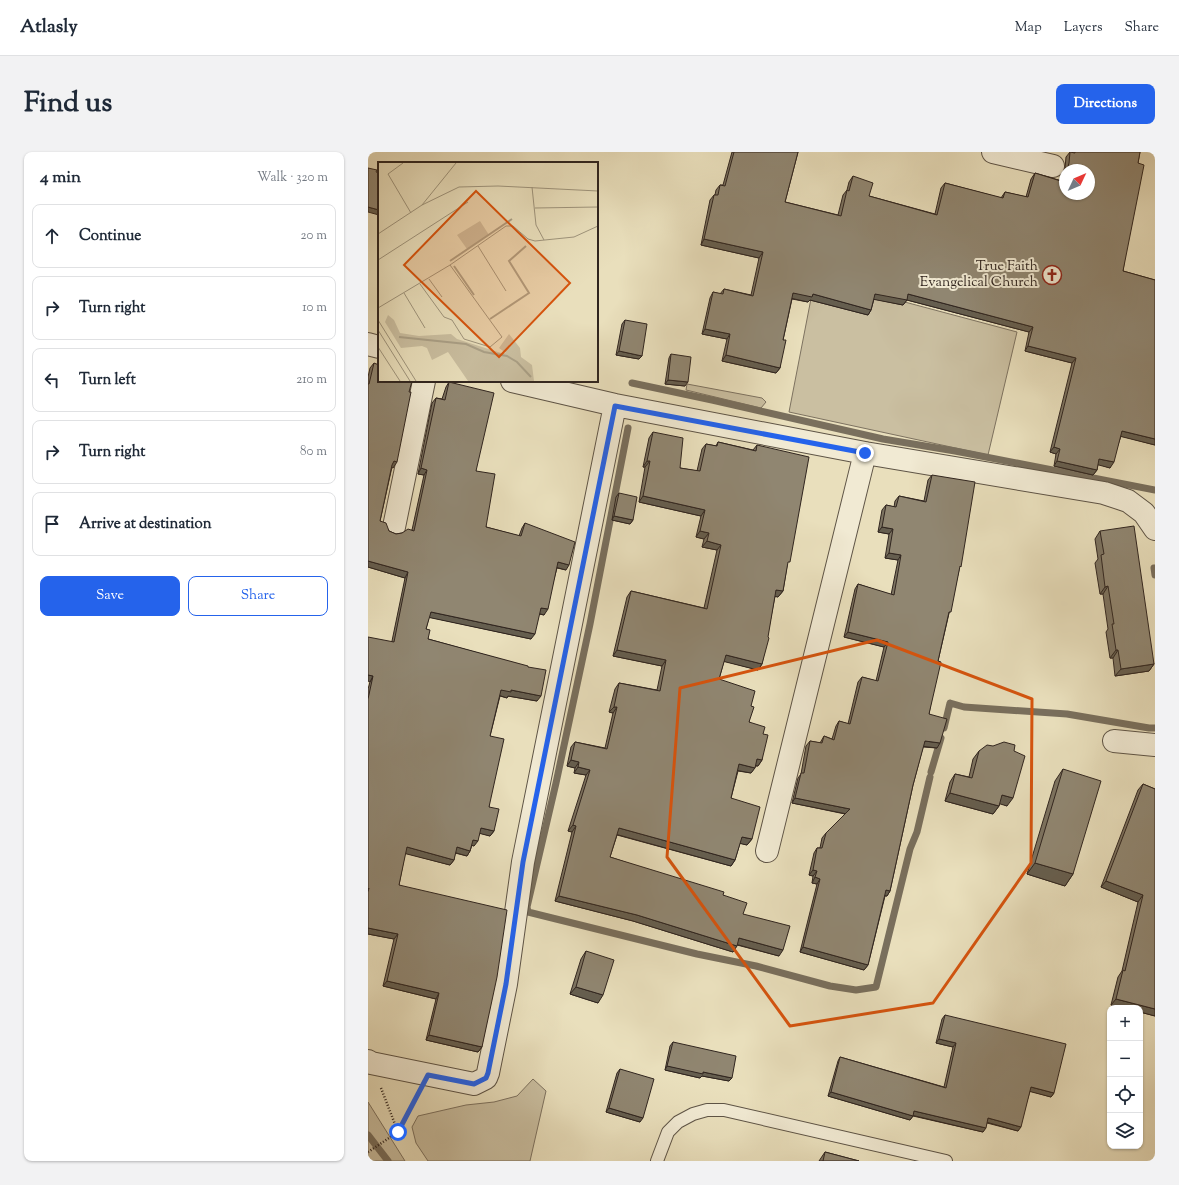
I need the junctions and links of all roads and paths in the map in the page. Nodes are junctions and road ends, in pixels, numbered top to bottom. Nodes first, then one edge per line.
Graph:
1 (993, 152) edge
2 (1053, 166) dead end
3 (368, 344) edge
4 (378, 348) edge
5 (424, 382) edge
6 (516, 382) edge
7 (615, 406) junction
8 (865, 453) junction
9 (394, 527) dead end
10 (1155, 529) edge
11 (1114, 741) dead end
12 (1155, 745) edge
13 (767, 851) dead end
14 (369, 1062) edge
15 (428, 1075) junction
16 (398, 1132) junction
17 (368, 1152) edge
18 (656, 1161) edge
19 (946, 1161) edge

1 - 2 street
3 - 4 street
5 - 9 street
6 - 7 street
7 - 8 street
7 - 15 street
8 - 10 street
8 - 13 street
11 - 12 street
14 - 15 street
14 - 16 path
15 - 16 path
16 - 17 path
18 - 19 lane

